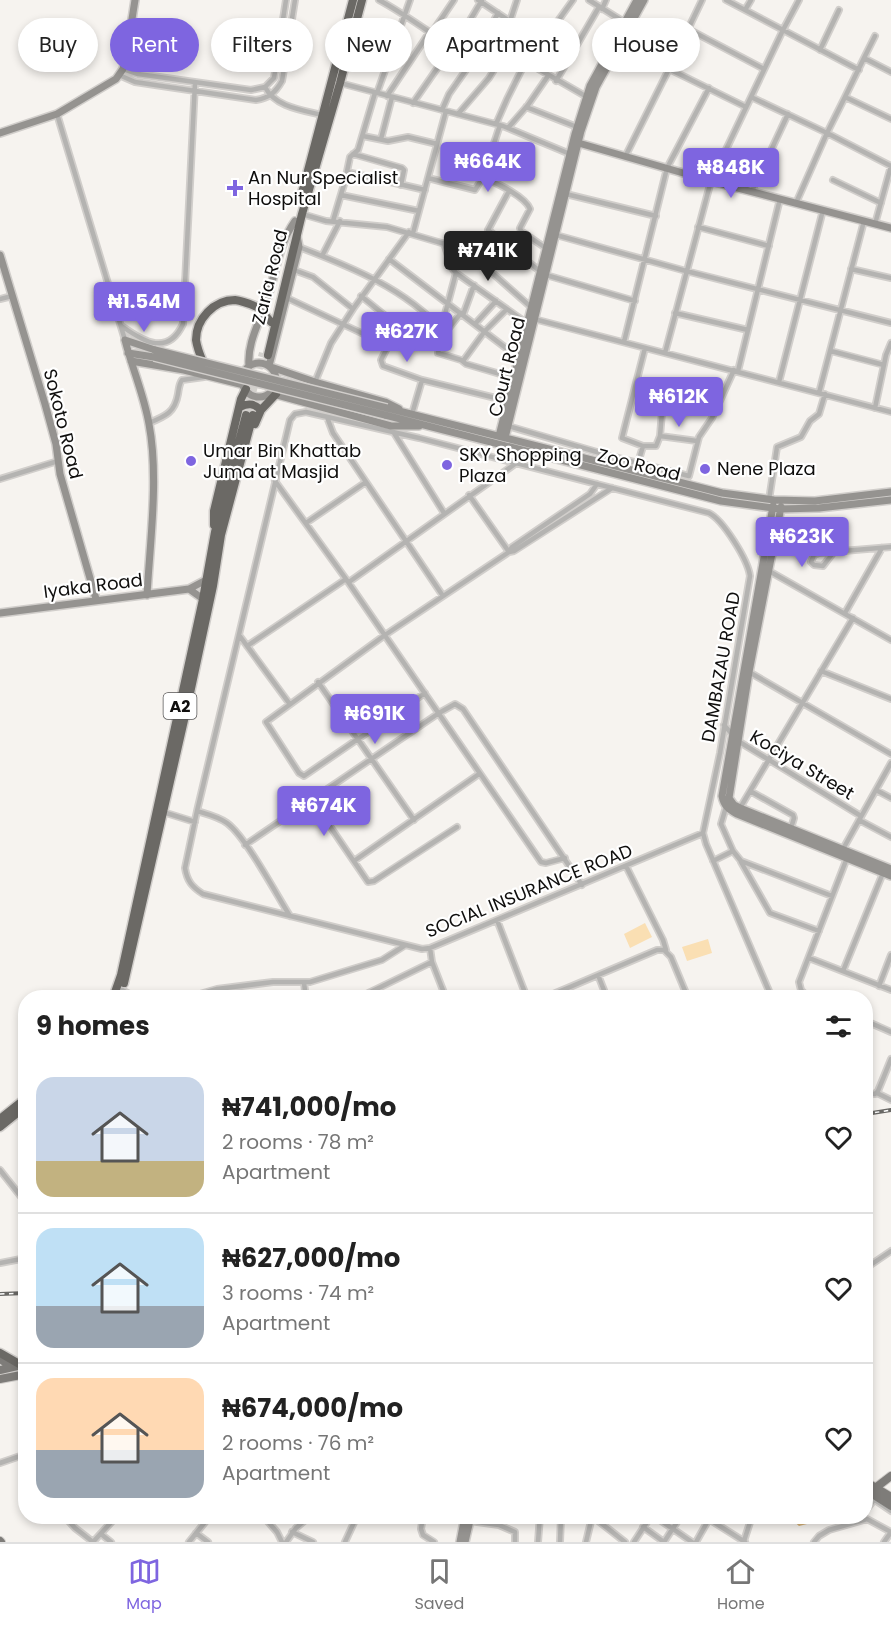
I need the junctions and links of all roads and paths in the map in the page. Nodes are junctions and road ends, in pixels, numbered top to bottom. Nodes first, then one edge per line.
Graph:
1 (135, 0) edge
2 (286, 0) edge
3 (295, 0) edge
4 (353, 0) edge
5 (362, 0) edge
6 (379, 0) edge
7 (410, 0) edge
8 (454, 0) edge
9 (517, 0) edge
10 (573, 0) edge
11 (589, 0) edge
12 (606, 0) edge
13 (637, 0) edge
14 (644, 0) edge
15 (702, 0) edge
16 (726, 0) edge
17 (751, 0) edge
18 (799, 0) edge
19 (480, 1) edge
20 (600, 8) junction
21 (746, 10) junction
22 (839, 10) dead end
23 (498, 13) junction
24 (405, 15) junction
25 (132, 18) edge
26 (441, 18) edge
27 (471, 18) edge
28 (495, 18) edge
29 (506, 18) edge
30 (511, 18) edge
31 (560, 18) edge
32 (617, 18) edge
33 (626, 18) edge
34 (693, 18) edge
35 (424, 29) edge
36 (783, 30) junction
37 (700, 35) edge
38 (875, 36) dead end
39 (424, 42) edge
40 (820, 50) junction
41 (864, 58) junction
42 (764, 69) junction
43 (859, 70) junction
44 (121, 72) junction
45 (435, 72) edge
46 (465, 72) edge
47 (493, 72) edge
48 (522, 72) edge
49 (541, 72) edge
50 (597, 72) edge
51 (668, 72) edge
52 (675, 72) edge
53 (891, 72) edge
54 (548, 76) junction
55 (556, 81) junction
56 (195, 82) junction
57 (340, 83) junction
58 (265, 87) junction
59 (709, 88) junction
60 (194, 91) junction
61 (376, 93) junction
62 (269, 96) junction
63 (390, 96) junction
64 (587, 97) junction
65 (751, 97) junction
66 (845, 97) junction
67 (413, 103) junction
68 (526, 107) junction
69 (746, 107) junction
70 (444, 111) junction
71 (57, 114) junction
72 (458, 114) junction
73 (788, 114) junction
74 (323, 115) junction
75 (891, 119) edge
76 (498, 125) junction
77 (577, 127) junction
78 (508, 128) junction
79 (0, 133) edge
80 (827, 133) junction
81 (363, 136) junction
82 (381, 139) junction
83 (576, 142) junction
84 (437, 144) junction
85 (353, 154) junction
86 (570, 154) junction
87 (625, 157) junction
88 (667, 168) junction
89 (347, 172) junction
90 (483, 177) junction
91 (428, 178) junction
92 (833, 180) dead end
93 (711, 182) junction
94 (889, 182) edge
95 (401, 185) junction
96 (425, 190) junction
97 (509, 191) junction
98 (752, 191) junction
99 (566, 194) junction
100 (342, 195) junction
101 (780, 199) junction
102 (796, 203) junction
103 (880, 203) junction
104 (823, 210) junction
105 (419, 212) junction
106 (656, 216) junction
107 (298, 218) junction
108 (333, 221) junction
109 (340, 221) junction
110 (864, 221) junction
111 (875, 224) junction
112 (698, 227) junction
113 (891, 228) edge
114 (411, 233) junction
115 (297, 236) junction
116 (556, 236) junction
117 (444, 243) junction
118 (769, 246) junction
119 (299, 247) junction
120 (547, 249) junction
121 (0, 255) edge
122 (322, 256) junction
123 (645, 259) junction
124 (389, 260) junction
125 (851, 269) junction
126 (294, 270) junction
127 (686, 271) junction
128 (456, 273) junction
129 (543, 273) junction
130 (891, 278) edge
131 (374, 279) junction
132 (474, 285) junction
133 (758, 290) junction
134 (12, 296) junction
135 (361, 296) junction
136 (287, 298) junction
137 (0, 299) edge
138 (799, 300) junction
139 (496, 301) junction
140 (635, 301) junction
141 (449, 304) junction
142 (257, 307) dead end
143 (532, 308) junction
144 (353, 309) junction
145 (507, 309) junction
146 (840, 310) junction
147 (675, 313) junction
148 (462, 314) junction
149 (531, 320) junction
150 (891, 323) edge
151 (343, 324) junction
152 (475, 324) junction
153 (123, 327) junction
154 (441, 328) junction
155 (748, 330) junction
156 (485, 331) junction
157 (442, 337) junction
158 (125, 340) junction
159 (624, 342) junction
160 (891, 343) edge
161 (388, 346) junction
162 (645, 348) junction
163 (831, 351) junction
164 (664, 353) junction
165 (154, 354) junction
166 (130, 357) junction
167 (519, 358) junction
168 (888, 358) edge
169 (463, 361) junction
170 (203, 362) junction
171 (884, 365) junction
172 (249, 366) junction
173 (270, 367) junction
174 (736, 371) junction
175 (209, 376) junction
176 (514, 378) junction
177 (422, 380) junction
178 (315, 382) junction
179 (779, 382) junction
180 (245, 387) junction
181 (273, 393) junction
182 (822, 393) junction
183 (663, 400) dead end
184 (508, 401) junction
185 (240, 406) junction
186 (875, 408) junction
187 (386, 411) junction
188 (891, 412) edge
189 (253, 413) junction
190 (409, 413) junction
191 (327, 417) junction
192 (149, 423) junction
193 (428, 426) junction
194 (508, 426) junction
195 (394, 433) junction
196 (660, 436) junction
197 (502, 437) junction
198 (559, 441) junction
199 (697, 441) junction
200 (642, 446) junction
201 (557, 451) junction
202 (58, 461) junction
203 (613, 461) junction
204 (638, 463) junction
205 (516, 464) junction
206 (689, 476) junction
207 (0, 479) edge
208 (275, 480) junction
209 (366, 482) junction
210 (597, 484) junction
211 (687, 484) junction
212 (612, 488) junction
213 (891, 492) edge
214 (469, 495) junction
215 (891, 500) edge
216 (775, 504) junction
217 (444, 513) junction
218 (306, 523) junction
219 (218, 533) junction
220 (406, 541) junction
221 (891, 547) edge
222 (882, 548) junction
223 (509, 552) junction
224 (833, 553) dead end
225 (769, 571) junction
226 (208, 579) junction
227 (347, 581) junction
228 (189, 589) junction
229 (147, 595) junction
230 (443, 596) junction
231 (203, 599) junction
232 (96, 600) junction
233 (744, 609) junction
234 (754, 612) junction
235 (0, 613) edge
236 (845, 613) junction
237 (853, 618) junction
238 (239, 634) junction
239 (385, 635) junction
240 (891, 640) edge
241 (247, 646) junction
242 (821, 671) junction
243 (749, 672) junction
244 (318, 682) junction
245 (425, 693) junction
246 (891, 698) edge
247 (289, 703) junction
248 (802, 704) junction
249 (439, 713) junction
250 (724, 725) junction
251 (731, 735) junction
252 (358, 740) junction
253 (738, 741) junction
254 (891, 754) edge
255 (372, 759) junction
256 (768, 761) junction
257 (891, 763) edge
258 (479, 774) junction
259 (876, 790) junction
260 (750, 791) junction
261 (891, 798) edge
262 (312, 800) junction
263 (726, 807) junction
264 (740, 808) junction
265 (197, 811) junction
266 (163, 812) junction
267 (860, 818) junction
268 (414, 820) junction
269 (195, 822) junction
270 (457, 827) dead end
271 (791, 828) junction
272 (704, 832) junction
273 (891, 837) edge
274 (245, 845) junction
275 (733, 851) junction
276 (843, 854) junction
277 (565, 858) junction
278 (354, 861) junction
279 (713, 861) junction
280 (741, 861) junction
281 (626, 866) junction
282 (891, 869) edge
283 (887, 874) edge
284 (582, 885) junction
285 (832, 896) junction
286 (290, 916) junction
287 (497, 920) junction
288 (819, 932) junction
289 (404, 946) junction
290 (430, 948) junction
291 (666, 951) junction
292 (891, 955) edge
293 (809, 958) junction
294 (432, 962) junction
295 (843, 971) junction
296 (598, 975) junction
297 (304, 983) junction
298 (879, 986) junction
299 (116, 990) edge
300 (121, 990) edge
301 (214, 990) edge
302 (305, 990) edge
303 (374, 990) edge
304 (443, 990) edge
305 (524, 990) edge
306 (563, 990) edge
307 (605, 990) edge
308 (685, 990) edge
309 (769, 990) edge
310 (801, 990) edge
311 (891, 990) edge
312 (873, 1024) edge
313 (891, 1032) edge
314 (891, 1059) edge
315 (873, 1093) edge
316 (877, 1093) junction
317 (891, 1100) edge
318 (18, 1104) edge
319 (18, 1112) edge
320 (0, 1119) edge
321 (0, 1127) edge
322 (0, 1170) edge
323 (18, 1193) edge
324 (891, 1251) edge
325 (18, 1260) edge
326 (0, 1263) edge
327 (873, 1263) edge
328 (0, 1353) edge
329 (0, 1359) edge
330 (18, 1366) edge
331 (18, 1367) edge
332 (18, 1368) edge
333 (0, 1370) edge
334 (18, 1370) edge
335 (0, 1379) edge
336 (18, 1457) edge
337 (0, 1463) edge
338 (891, 1476) edge
339 (878, 1493) edge
340 (891, 1506) edge
341 (891, 1511) edge
342 (873, 1522) edge
343 (71, 1524) edge
344 (110, 1524) edge
345 (203, 1524) edge
346 (270, 1524) edge
347 (301, 1524) edge
348 (353, 1524) edge
349 (423, 1524) edge
350 (466, 1524) edge
351 (467, 1524) edge
352 (492, 1524) edge
353 (539, 1524) edge
354 (561, 1524) edge
355 (590, 1524) edge
356 (601, 1524) edge
357 (645, 1524) edge
358 (665, 1524) edge
359 (676, 1524) edge
360 (703, 1524) edge
361 (716, 1524) edge
362 (750, 1524) edge
363 (850, 1524) edge
364 (643, 1527) junction
365 (673, 1529) junction
366 (292, 1532) junction
367 (891, 1532) edge
368 (196, 1533) junction
369 (101, 1534) junction
370 (685, 1540) edge
371 (93, 1542) edge
372 (111, 1542) edge
373 (189, 1542) edge
374 (208, 1542) edge
375 (282, 1542) edge
376 (286, 1542) edge
377 (313, 1542) edge
378 (345, 1542) edge
379 (434, 1542) edge
380 (460, 1542) edge
381 (465, 1542) edge
382 (515, 1542) edge
383 (538, 1542) edge
384 (560, 1542) edge
385 (586, 1542) edge
386 (625, 1542) edge
387 (634, 1542) edge
388 (664, 1542) edge
389 (694, 1542) edge
390 (744, 1542) edge
391 (814, 1542) edge
392 (884, 1542) edge

1 - 25 main road
2 - 58 street
3 - 62 street
4 - 74 highway, Zaria Road
5 - 57 highway, Zaria Road
6 - 24 street
7 - 24 street
8 - 26 street
9 - 30 street
10 - 31 street
11 - 20 street
12 - 20 street
13 - 33 main road, Court Road
14 - 83 main road, Court Road
15 - 34 street
16 - 21 street
17 - 21 street
18 - 36 street
19 - 23 street
19 - 27 street
20 - 32 street
20 - 55 street
21 - 36 street
22 - 40 street
23 - 28 street
23 - 29 street
24 - 35 street
24 - 61 street
36 - 40 street
36 - 42 street
37 - 42 street
38 - 41 street
39 - 63 street
40 - 43 street
41 - 43 street
41 - 53 street
42 - 65 street
43 - 66 street
44 - 56 street
44 - 60 street
44 - 71 main road
45 - 67 street
46 - 70 street
47 - 72 street
48 - 76 street
49 - 54 street
50 - 64 main road, Court Road
51 - 87 street
52 - 59 street
54 - 55 street
54 - 68 street
55 - 64 street
56 - 58 street
56 - 60 street
57 - 61 street
57 - 107 highway, Zaria Road
58 - 62 street
59 - 69 street
59 - 88 street
60 - 62 street
60 - 153 street
61 - 63 street
61 - 81 street
62 - 74 street
63 - 67 street
63 - 82 street
64 - 77 main road, Court Road
65 - 69 street
65 - 73 street
66 - 75 street
66 - 80 street
67 - 70 street
68 - 77 street
68 - 78 street
69 - 93 street
70 - 72 street
70 - 84 street
71 - 79 main road
71 - 153 street
72 - 76 street
73 - 80 street
73 - 98 street
74 - 107 highway, Zaria Road
76 - 78 street
76 - 90 street
77 - 83 main road, Court Road
78 - 86 street
80 - 94 street
80 - 102 street
81 - 82 street
81 - 85 street
82 - 84 street
83 - 86 main road, Court Road
83 - 87 main road
83 - 99 main road, Court Road
84 - 91 street
85 - 89 street
85 - 95 street
86 - 120 main road, Court Road
87 - 88 main road
88 - 93 main road
88 - 106 street
89 - 95 street
89 - 100 street
90 - 91 street
90 - 97 street
91 - 96 street
92 - 103 street
93 - 98 main road
93 - 112 street
94 - 103 street
95 - 96 street
96 - 105 street
97 - 120 street
97 - 129 street
98 - 101 main road
99 - 106 street
99 - 116 main road, Court Road
100 - 105 street
100 - 108 street
101 - 102 main road
101 - 118 street
102 - 104 main road
103 - 111 street
104 - 110 main road
104 - 138 street
105 - 114 street
106 - 123 street
107 - 108 street
107 - 115 highway, Zaria Road
107 - 115 highway, Zaria Road
107 - 172 main road
108 - 109 street
109 - 114 street
109 - 122 street
110 - 111 main road
110 - 125 street
111 - 113 main road
112 - 118 street
112 - 127 street
114 - 117 street
114 - 124 street
115 - 119 main road
116 - 123 street
116 - 129 main road, Court Road
117 - 128 street
117 - 143 street
118 - 133 street
119 - 122 street
119 - 126 main road
120 - 129 main road, Court Road
121 - 134 main road, Sokoto Road
122 - 131 street
123 - 127 street
123 - 140 street
124 - 131 street
124 - 141 street
125 - 130 street
125 - 146 street
126 - 136 main road
126 - 144 street
127 - 133 street
127 - 147 street
128 - 132 street
128 - 141 street
129 - 140 street
129 - 143 main road, Court Road
129 - 149 main road, Court Road
131 - 135 street
131 - 154 street
132 - 139 street
132 - 148 street
133 - 138 street
133 - 155 street
134 - 137 street
134 - 202 main road, Sokoto Road
135 - 144 street
135 - 161 street
136 - 151 street
136 - 173 main road
138 - 146 street
138 - 179 street
139 - 145 street
139 - 152 street
140 - 159 street
141 - 148 street
141 - 154 street
142 - 170 highway
143 - 149 main road, Court Road
144 - 151 street
145 - 149 street
145 - 156 street
146 - 150 street
146 - 163 street
147 - 155 street
147 - 164 street
148 - 152 street
148 - 157 street
149 - 159 street
149 - 167 main road, Court Road
149 - 194 main road, Court Road
151 - 161 street
151 - 178 street
152 - 156 street
153 - 158 street
154 - 157 street
155 - 174 street
156 - 167 street
156 - 169 street
157 - 169 street
158 - 165 main road
158 - 166 main road
159 - 162 street
160 - 168 street
161 - 177 street
162 - 164 street
162 - 200 street
163 - 171 street
163 - 182 street
164 - 174 street
165 - 166 main road
165 - 170 main road, bridge
165 - 187 main road, bridge
166 - 175 main road
166 - 192 main road
167 - 176 main road, Court Road
168 - 171 street
169 - 176 street
170 - 187 main road, bridge
171 - 186 street
172 - 173 main road
172 - 180 main road
173 - 178 main road
173 - 181 main road
174 - 179 street
174 - 199 street
175 - 180 main road
175 - 192 street
176 - 184 main road, Court Road
177 - 184 street
177 - 190 street
178 - 190 main road
179 - 182 street
180 - 181 main road
180 - 185 highway
181 - 189 highway
181 - 193 main road
182 - 186 street
182 - 216 street
183 - 196 street
184 - 197 main road, Court Road
185 - 189 highway
185 - 219 highway
186 - 188 street
187 - 190 main road, Zoo Road
187 - 193 main road, Zoo Road
189 - 219 highway, A2
190 - 197 main road, Zoo Road
191 - 195 street, DAMBAZAU ROAD
191 - 208 street, DAMBAZAU ROAD
191 - 209 street
192 - 229 main road
193 - 216 main road, Zoo Road
194 - 197 main road, Court Road
194 - 198 street
195 - 205 street, DAMBAZAU ROAD
195 - 217 street
196 - 199 street
196 - 200 street
197 - 201 main road, Zoo Road
198 - 201 street
198 - 203 street
199 - 206 street
200 - 204 street
201 - 203 main road, Zoo Road
202 - 207 street
202 - 232 main road, Sokoto Road
203 - 204 street
203 - 211 main road, Zoo Road
204 - 206 street
205 - 210 street, DAMBAZAU ROAD
205 - 214 street
206 - 211 street
208 - 218 street
208 - 238 street
209 - 218 street
209 - 220 street
210 - 212 street, DAMBAZAU ROAD
210 - 223 street
211 - 216 main road, Zoo Road
212 - 223 street
212 - 233 street, DAMBAZAU ROAD
213 - 216 main road, Zoo Road
214 - 217 street
214 - 223 street
215 - 216 main road, Zoo Road
216 - 225 main road
216 - 234 main road
217 - 220 street
218 - 227 street
219 - 226 highway, A2
219 - 266 highway, A2
220 - 227 street
220 - 230 street
221 - 222 street
222 - 224 street
222 - 236 street
223 - 230 street
225 - 236 street
225 - 243 main road
226 - 228 main road, Iyaka Road
226 - 231 highway, A2
227 - 239 street
227 - 241 street
228 - 229 main road, Iyaka Road
228 - 231 main road
229 - 232 main road, Iyaka Road
230 - 239 street
231 - 299 highway, A2
232 - 235 main road, Iyaka Road
233 - 234 street
233 - 250 street, DAMBAZAU ROAD
234 - 251 main road
236 - 237 street
237 - 240 street
237 - 242 street
238 - 241 street
238 - 265 street
239 - 244 street
239 - 245 street
241 - 247 street
242 - 246 street
242 - 248 street
243 - 248 street
243 - 253 main road
244 - 247 street
244 - 252 street
245 - 249 street
245 - 252 street
247 - 252 street
248 - 254 street
248 - 256 street
249 - 255 street
249 - 258 street
249 - 277 street
250 - 251 street, Kociya Street
250 - 272 street, DAMBAZAU ROAD
251 - 253 street, Kociya Street
251 - 263 main road
252 - 255 street
253 - 256 street, Kociya Street
253 - 264 main road
255 - 262 street
255 - 268 street
256 - 260 street
256 - 267 street, Kociya Street
257 - 259 street
258 - 268 street
258 - 277 street
259 - 261 street
259 - 267 street
260 - 264 street
260 - 271 street
262 - 274 street
262 - 278 street
263 - 275 street
263 - 276 main road
264 - 271 main road
265 - 269 street
265 - 274 street
266 - 269 street
266 - 300 highway, A2
267 - 273 street, Kociya Street
267 - 276 street
268 - 278 street
269 - 286 street, SOCIAL INSURANCE ROAD
270 - 278 street
271 - 276 main road
272 - 279 street, DAMBAZAU ROAD
272 - 281 street, SOCIAL INSURANCE ROAD
274 - 286 street
275 - 279 street
275 - 280 street
276 - 282 main road
276 - 283 main road
276 - 285 street
277 - 284 street
279 - 309 street, DAMBAZAU ROAD
280 - 285 street
280 - 288 street
281 - 284 street, SOCIAL INSURANCE ROAD
281 - 291 street
283 - 295 street
284 - 287 street, SOCIAL INSURANCE ROAD
285 - 288 street
286 - 289 street, SOCIAL INSURANCE ROAD
287 - 290 street, SOCIAL INSURANCE ROAD
287 - 305 street
288 - 293 street
289 - 290 street, SOCIAL INSURANCE ROAD
289 - 297 street
290 - 294 street
291 - 296 street
291 - 308 street
292 - 298 street
293 - 295 street
293 - 310 street
294 - 303 street
294 - 304 street
295 - 298 street
296 - 306 street
296 - 307 street
297 - 301 street
297 - 302 street
298 - 311 street
312 - 313 street
314 - 316 street
315 - 316 street
316 - 317 street
318 - 320 highway
319 - 321 highway
322 - 323 street
324 - 327 street
325 - 326 street
328 - 330 highway
329 - 331 main road
332 - 333 main road
334 - 335 main road
336 - 337 street
338 - 339 main road
339 - 340 main road
339 - 341 street
342 - 367 street
343 - 371 street
344 - 369 street
345 - 368 street
346 - 375 street
347 - 366 street
348 - 378 street
349 - 379 street
350 - 380 main road
351 - 381 main road
352 - 382 street
353 - 383 street
354 - 384 street
355 - 385 street
356 - 386 street
357 - 364 street
358 - 365 street
359 - 365 street
360 - 389 street
361 - 390 street
362 - 390 street
363 - 391 street
364 - 387 street
364 - 388 street
365 - 370 street
365 - 388 street
366 - 376 street
366 - 377 street
367 - 392 street
368 - 373 street
368 - 374 street
369 - 371 street
369 - 372 street
370 - 389 street

